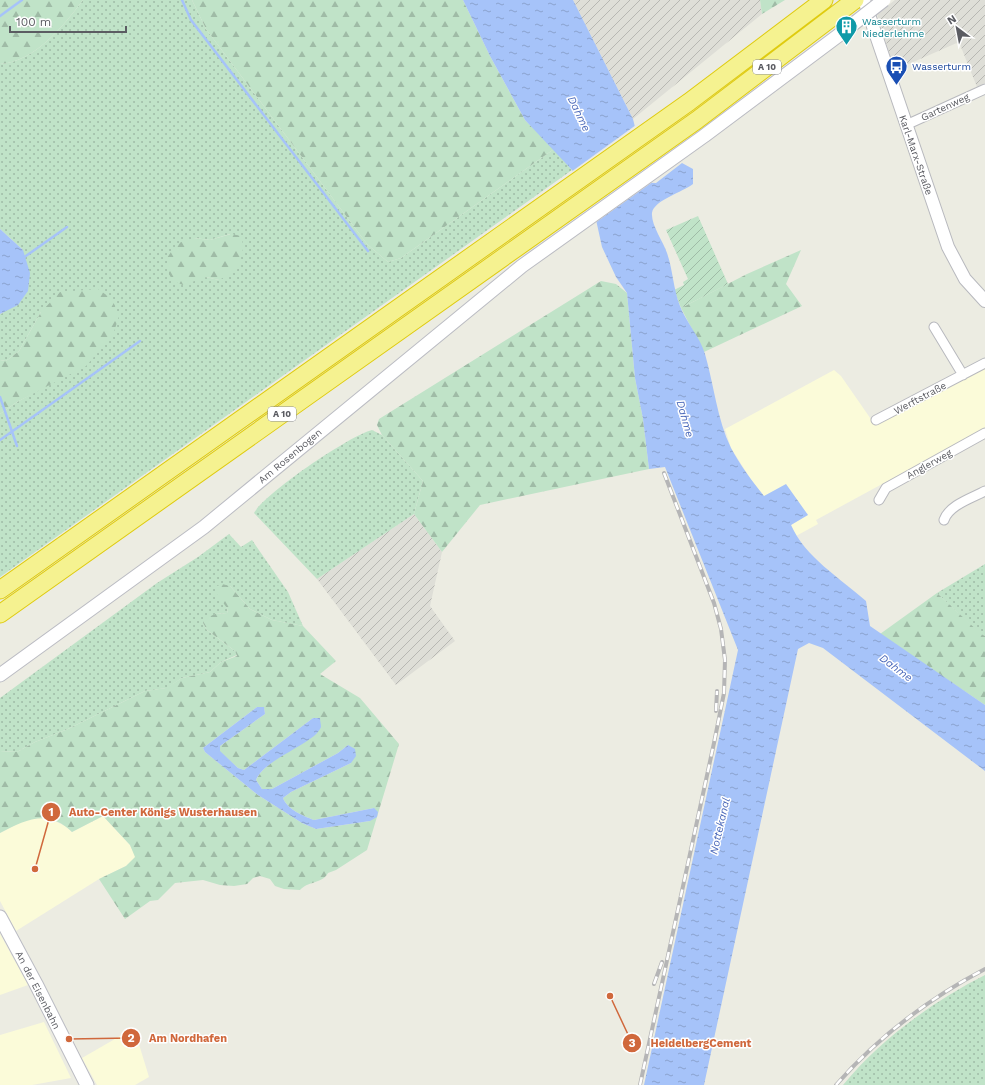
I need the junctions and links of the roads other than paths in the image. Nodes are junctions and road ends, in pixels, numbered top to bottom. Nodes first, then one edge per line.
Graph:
1 (824, 0) edge
2 (855, 0) edge
3 (864, 0) edge
4 (884, 0) edge
5 (985, 88) edge
6 (906, 125) junction
7 (985, 301) edge
8 (934, 327) dead end
9 (985, 363) edge
10 (963, 375) junction
11 (876, 420) dead end
12 (985, 433) edge
13 (985, 491) edge
14 (878, 500) dead end
15 (944, 520) dead end
16 (0, 590) edge
17 (0, 614) edge
18 (0, 675) edge
19 (0, 917) edge
20 (87, 1085) edge

1 - 16 highway, A 10
2 - 17 highway, A 10
3 - 6 street, Karl-Marx-Straße
4 - 18 main road, Am Rosenbogen, bridge
5 - 6 street, Gartenweg
6 - 7 street, Karl-Marx-Straße
8 - 10 street
9 - 10 street, Werftstraße
10 - 11 street, Werftstraße
12 - 14 street, Anglerweg
13 - 15 street
19 - 20 main road, An der Eisenbahn

